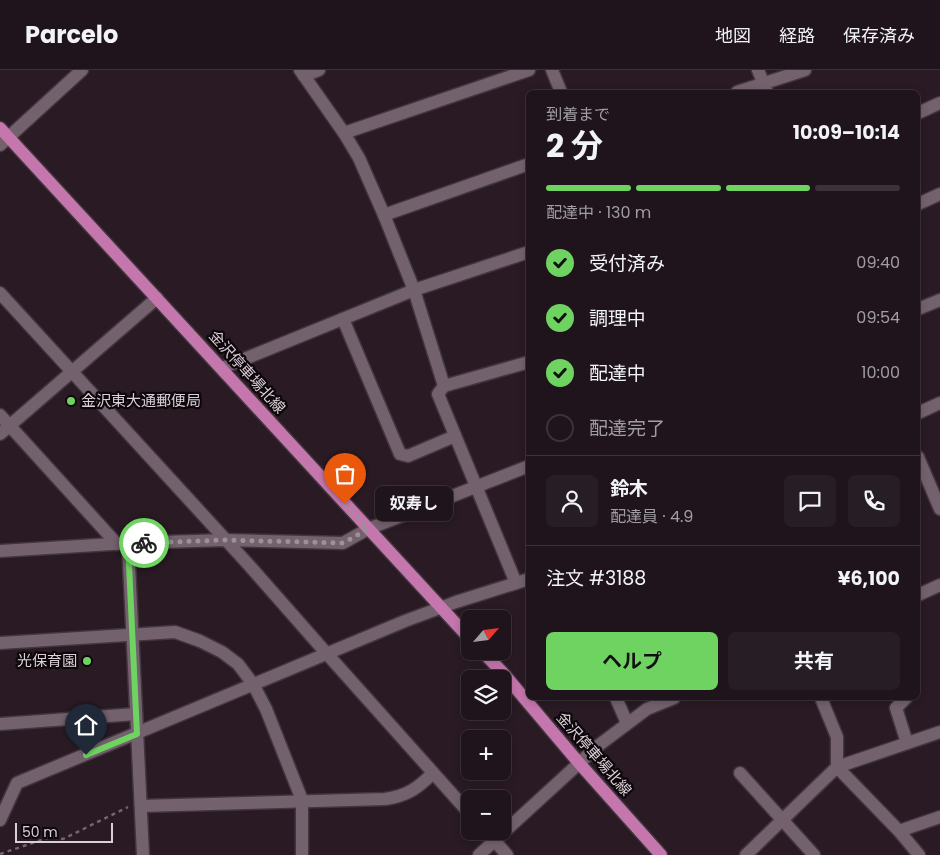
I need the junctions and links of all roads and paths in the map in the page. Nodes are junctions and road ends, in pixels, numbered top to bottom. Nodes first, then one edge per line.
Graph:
1 (82, 70) edge
2 (319, 70) edge
3 (529, 70) edge
4 (552, 70) edge
5 (758, 70) edge
6 (805, 70) edge
7 (302, 73) edge
8 (766, 88) edge
9 (560, 90) edge
10 (752, 90) edge
11 (940, 104) edge
12 (920, 111) edge
13 (344, 133) junction
14 (3, 137) edge
15 (526, 165) edge
16 (940, 194) edge
17 (920, 203) edge
18 (384, 215) junction
19 (526, 253) edge
20 (414, 290) junction
21 (0, 293) edge
22 (157, 298) junction
23 (940, 300) edge
24 (920, 308) edge
25 (343, 319) junction
26 (526, 363) edge
27 (222, 368) junction
28 (73, 372) junction
29 (444, 386) junction
30 (940, 403) edge
31 (920, 412) edge
32 (0, 415) edge
33 (5, 430) edge
34 (455, 436) junction
35 (920, 461) edge
36 (526, 467) edge
37 (477, 487) junction
38 (940, 509) edge
39 (368, 529) junction
40 (226, 540) junction
41 (122, 544) junction
42 (0, 551) edge
43 (526, 580) edge
44 (516, 583) junction
45 (940, 585) edge
46 (920, 593) edge
47 (440, 608) junction
48 (461, 630) edge
49 (132, 636) junction
50 (0, 643) edge
51 (328, 655) junction
52 (491, 660) edge
53 (253, 684) junction
54 (617, 700) edge
55 (669, 700) edge
56 (822, 700) edge
57 (904, 700) edge
58 (136, 714) junction
59 (627, 723) junction
60 (0, 724) edge
61 (940, 732) edge
62 (137, 734) junction
63 (906, 743) junction
64 (578, 763) junction
65 (837, 767) junction
66 (433, 773) junction
67 (740, 773) dead end
68 (302, 800) junction
69 (141, 803) junction
70 (461, 804) edge
71 (940, 817) edge
72 (0, 820) edge
73 (782, 821) junction
74 (899, 831) junction
75 (495, 841) junction
76 (0, 854) edge
77 (143, 855) edge
78 (302, 855) edge
79 (479, 855) edge
80 (507, 855) edge
81 (661, 855) edge
82 (746, 855) edge
83 (814, 855) edge
84 (919, 855) edge

1 - 14 street
2 - 7 street
3 - 13 street
4 - 9 street
5 - 8 street
6 - 8 street
7 - 13 street
8 - 10 street
11 - 12 street
13 - 18 street
14 - 22 main road, 金沢停車場北線
15 - 18 street
16 - 17 street
18 - 20 street
19 - 20 street
20 - 25 street
20 - 29 street
21 - 28 street
22 - 27 main road, 金沢停車場北線
22 - 28 street
23 - 24 street
25 - 27 street
25 - 34 street
26 - 29 street
27 - 39 main road, 金沢停車場北線
28 - 33 street
28 - 40 street
29 - 34 street
30 - 31 street
32 - 33 street
33 - 41 street
34 - 37 street
35 - 38 street
36 - 37 street
37 - 39 street
37 - 44 street
39 - 40 street
39 - 47 main road, 金沢停車場北線
40 - 41 street
40 - 51 street
41 - 42 street
41 - 49 street
43 - 44 street
44 - 47 street
45 - 46 street
47 - 48 main road, 金沢停車場北線
47 - 51 street
49 - 50 street
49 - 53 street
49 - 58 street
51 - 53 street
51 - 66 street
52 - 64 main road, 金沢停車場北線
53 - 62 street
53 - 68 street
54 - 59 street
55 - 59 street
56 - 65 street
57 - 63 street
58 - 60 street
58 - 62 street
59 - 64 street
61 - 63 street
62 - 69 street
62 - 72 street
63 - 65 street
64 - 75 street
64 - 81 main road, 金沢停車場北線
65 - 73 street
65 - 74 street
66 - 68 street
66 - 70 street
67 - 73 street
68 - 69 street
68 - 78 street
69 - 76 path
69 - 77 street
71 - 74 street
73 - 82 street
73 - 83 street
74 - 84 street
75 - 79 street
75 - 80 street

